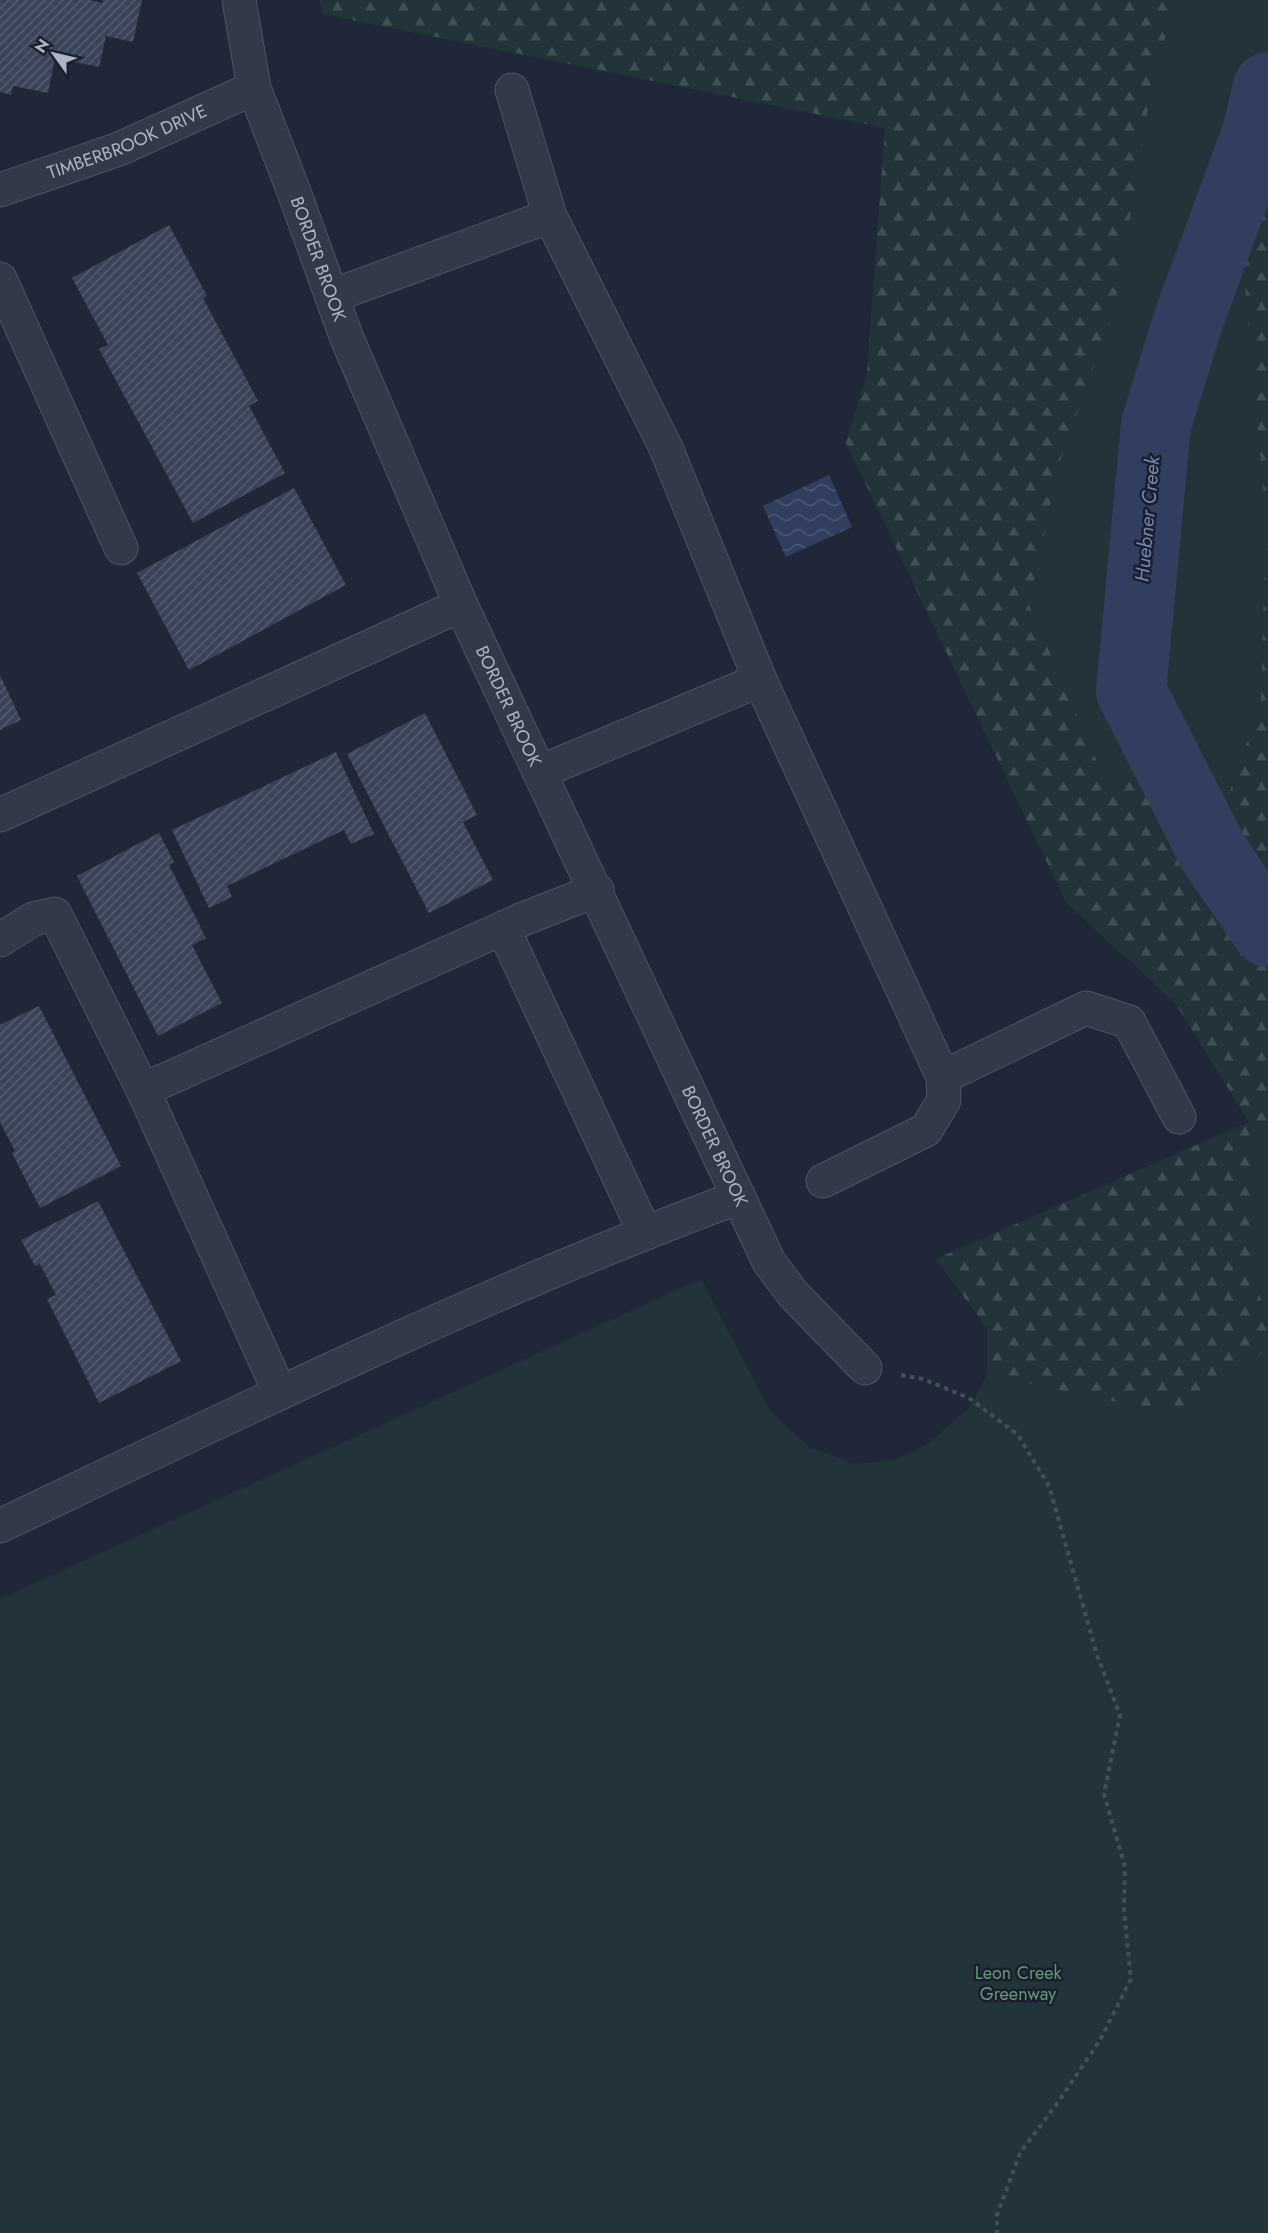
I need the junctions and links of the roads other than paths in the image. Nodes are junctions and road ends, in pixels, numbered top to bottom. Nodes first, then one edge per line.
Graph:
1 (239, 0) edge
2 (254, 87) junction
3 (512, 90) dead end
4 (0, 190) edge
5 (550, 216) junction
6 (0, 279) edge
7 (332, 296) junction
8 (121, 548) dead end
9 (461, 605) junction
10 (760, 680) junction
11 (540, 772) junction
12 (0, 815) edge
13 (597, 890) junction
14 (513, 924) junction
15 (0, 940) edge
16 (943, 1077) junction
17 (143, 1090) junction
18 (1179, 1117) dead end
19 (823, 1181) dead end
20 (739, 1197) junction
21 (650, 1231) junction
22 (865, 1368) road end
23 (280, 1393) junction
24 (0, 1526) edge

1 - 2 street, BORDER BROOK
2 - 4 street, TIMBERBROOK DRIVE
2 - 7 street, BORDER BROOK
3 - 5 street
5 - 7 street
5 - 10 street
6 - 8 street
7 - 9 street, BORDER BROOK
9 - 11 street, BORDER BROOK
9 - 12 street
10 - 11 street
10 - 16 street
11 - 13 street, BORDER BROOK
13 - 14 street
13 - 20 street, BORDER BROOK
14 - 17 street
14 - 21 street
15 - 17 street
16 - 18 street
16 - 19 street
17 - 23 street
20 - 21 street
20 - 22 street, BORDER BROOK
21 - 23 street
23 - 24 street

